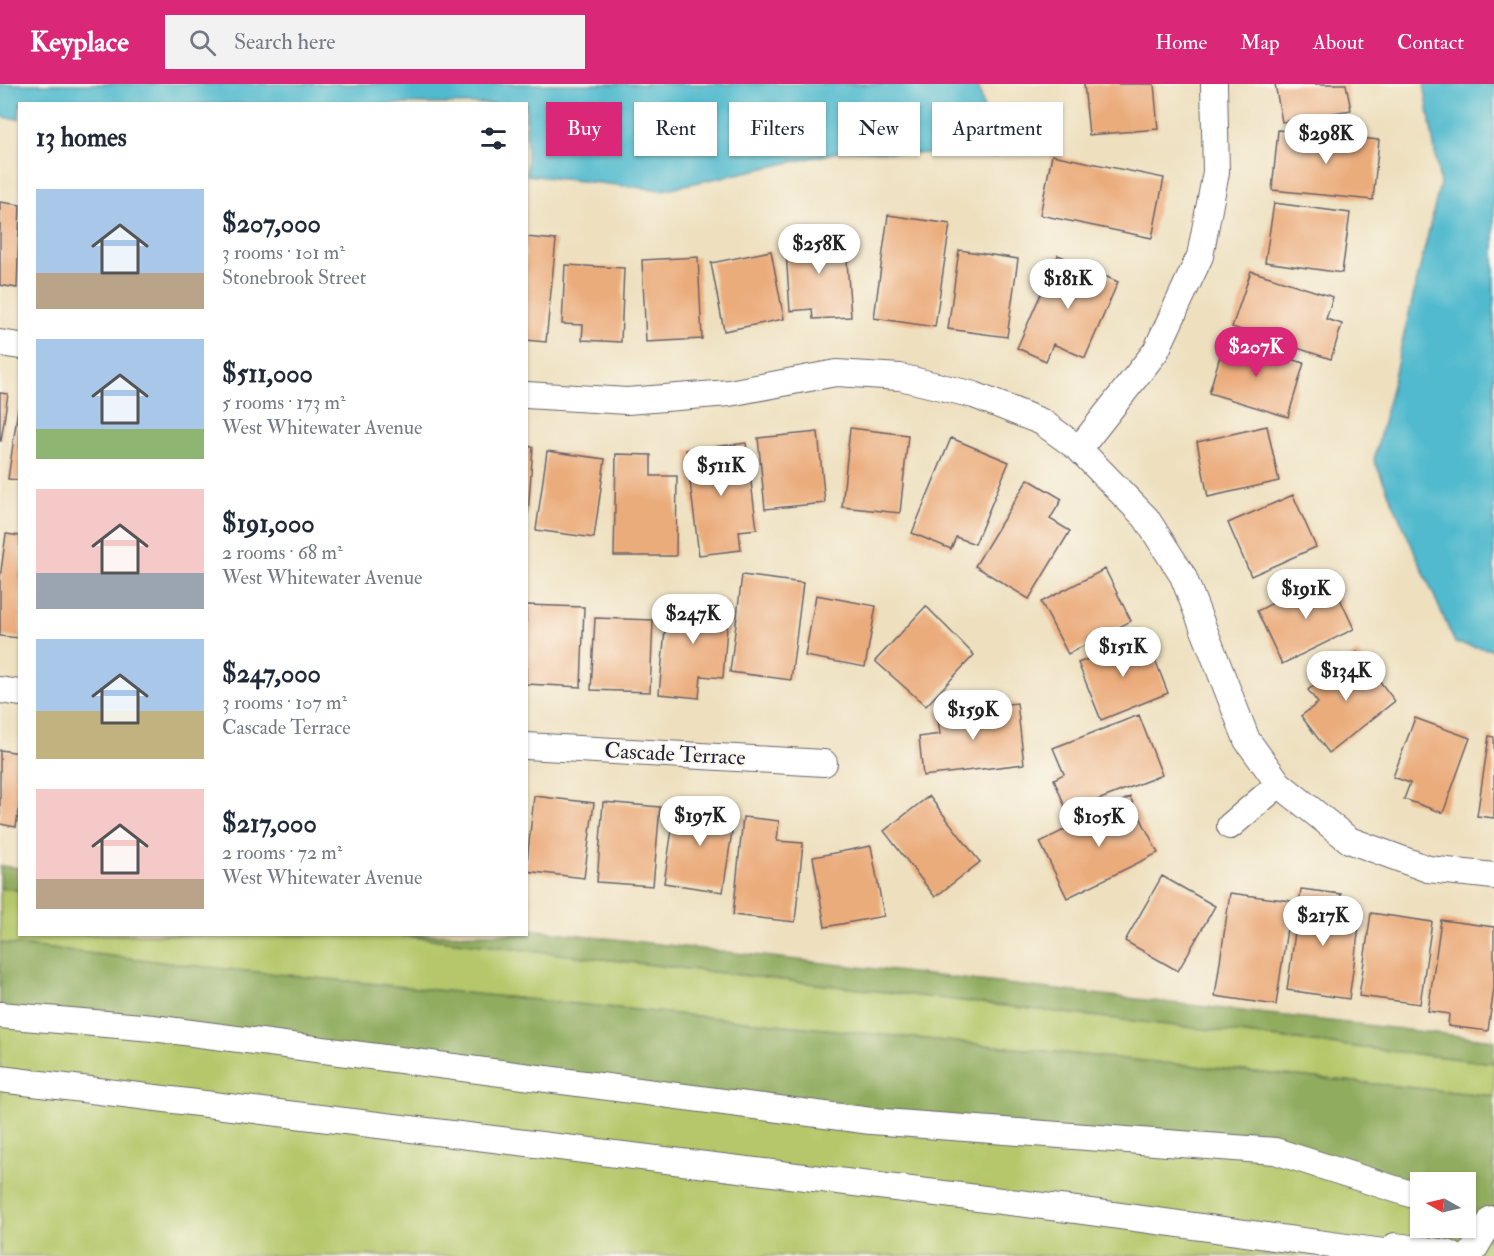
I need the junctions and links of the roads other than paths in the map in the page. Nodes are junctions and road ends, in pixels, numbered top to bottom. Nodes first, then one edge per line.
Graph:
1 (1214, 84) edge
2 (0, 343) edge
3 (18, 346) edge
4 (528, 394) edge
5 (1079, 449) junction
6 (0, 690) edge
7 (18, 693) edge
8 (528, 746) edge
9 (824, 763) dead end
10 (1279, 784) junction
11 (1230, 826) dead end
12 (1494, 876) edge
13 (0, 1015) edge
14 (0, 1079) edge
15 (1410, 1194) edge
16 (1076, 1210) junction
17 (1413, 1256) edge
18 (1454, 1256) edge

1 - 5 street
2 - 3 street
4 - 5 street
5 - 10 street
6 - 7 street
8 - 9 street, Cascade Terrace
10 - 11 street
10 - 12 street
13 - 15 street
14 - 16 street
16 - 17 street
16 - 18 street

